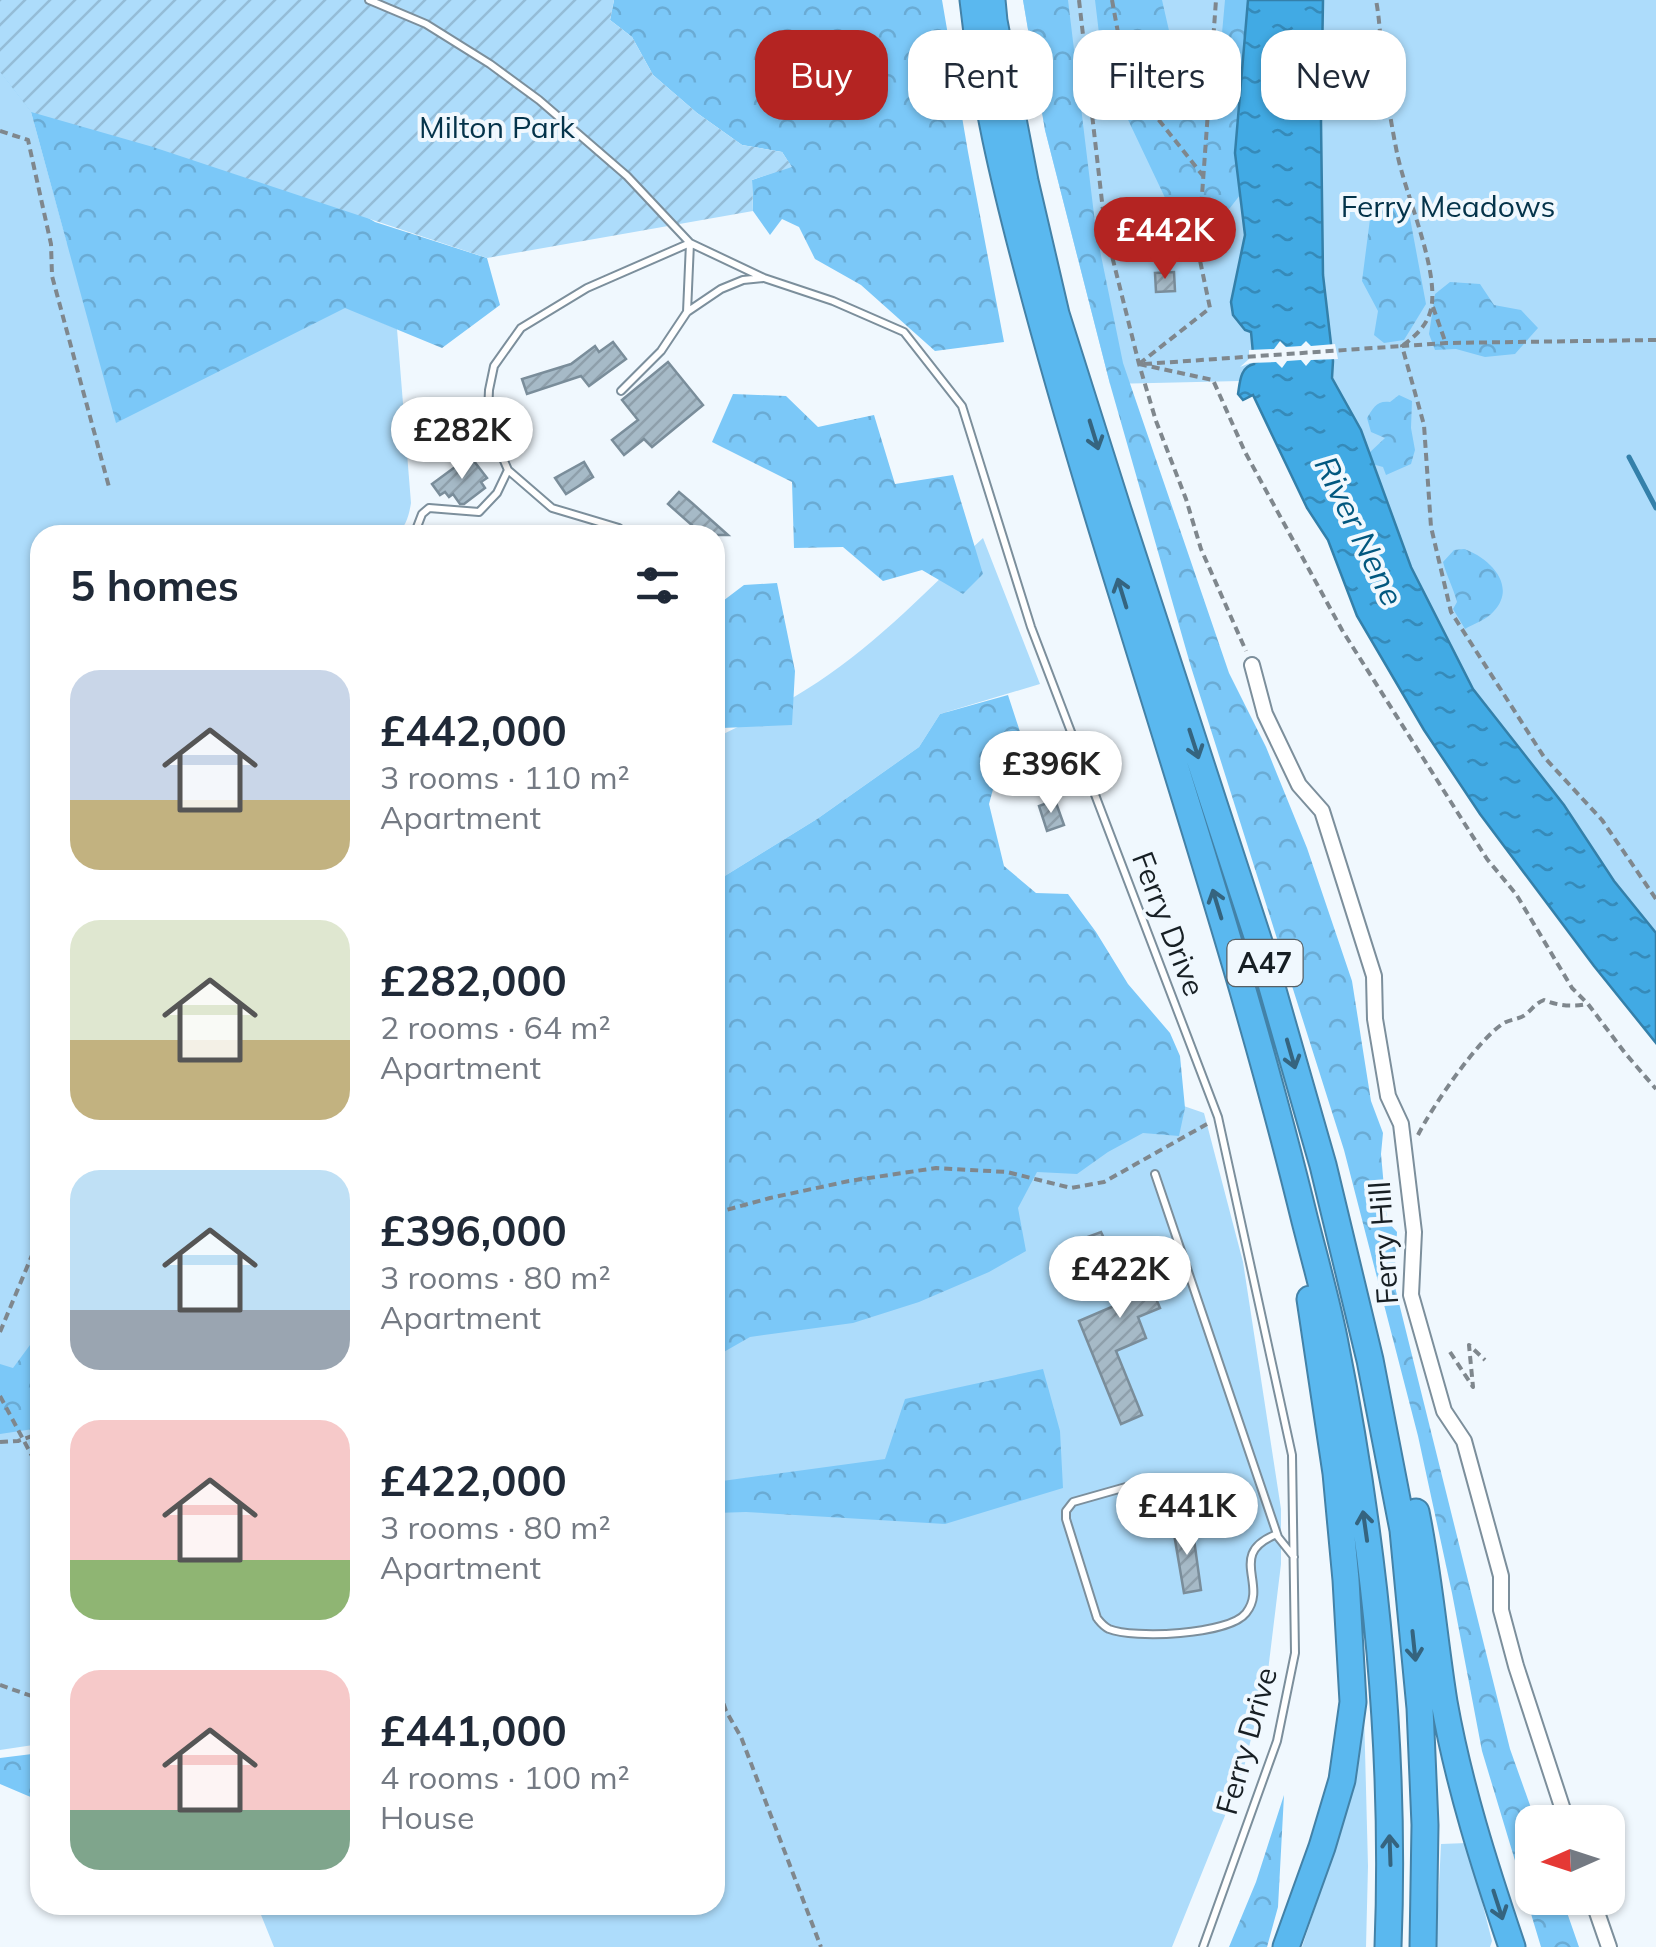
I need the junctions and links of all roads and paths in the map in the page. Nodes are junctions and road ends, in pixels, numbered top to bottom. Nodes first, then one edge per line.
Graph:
1 (369, 0) edge
2 (973, 0) edge
3 (992, 0) edge
4 (1079, 0) edge
5 (1112, 0) edge
6 (1216, 0) edge
7 (1376, 0) edge
8 (0, 131) edge
9 (1204, 177) junction
10 (690, 243) junction
11 (764, 278) junction
12 (1432, 303) junction
13 (687, 312) junction
14 (1656, 340) edge
15 (1446, 342) junction
16 (1402, 346) junction
17 (1140, 364) junction
18 (621, 391) dead end
19 (508, 470) junction
20 (109, 488) dead end
21 (418, 525) edge
22 (609, 525) edge
23 (1252, 665) joint
24 (1656, 899) edge
25 (1588, 1004) junction
26 (1656, 1089) edge
27 (1430, 1111) dead end
28 (1218, 1117) junction
29 (1290, 1156) junction
30 (1323, 1164) junction
31 (1155, 1174) dead end
32 (725, 1211) edge
33 (30, 1260) edge
34 (0, 1332) edge
35 (1450, 1352) dead end
36 (1485, 1360) dead end
37 (0, 1396) edge
38 (30, 1436) edge
39 (22, 1439) junction
40 (0, 1442) edge
41 (30, 1454) edge
42 (1133, 1485) dead end
43 (1276, 1534) junction
44 (1294, 1558) junction
45 (0, 1685) edge
46 (30, 1696) edge
47 (725, 1708) edge
48 (1561, 1805) edge
49 (1598, 1915) edge
50 (820, 1947) edge
51 (1203, 1947) edge
52 (1286, 1947) edge
53 (1388, 1947) edge
54 (1423, 1947) edge
55 (1512, 1947) edge
56 (1608, 1947) edge

1 - 10 lane, Ferry Drive
29 -> 2 highway, A47
3 -> 30 highway, A47
4 - 17 path
5 - 9 path
6 - 9 path
7 - 12 path
8 - 20 path
9 - 17 path
10 - 11 lane, Ferry Drive
10 - 13 lane
10 - 19 lane
11 - 13 lane
11 - 28 lane, Ferry Drive
12 - 15 path
12 - 16 path
13 - 18 lane
14 - 15 path
15 - 16 path
16 - 17 path
16 - 24 path
17 - 23 path
17 - 25 path
19 - 21 lane
19 - 22 lane
23 - 48 street, Ferry Hill
25 - 26 path
25 - 27 path
28 - 32 path
28 - 44 lane, Ferry Drive
29 - 52 highway, A47
53 -> 29 highway, A47
30 -> 54 highway, A47
30 -> 55 highway, A47
31 - 43 lane
33 - 34 path
35 - 36 path
37 - 39 path
38 - 39 path
39 - 40 path
39 - 41 path
42 - 43 lane
43 - 44 lane
44 - 51 lane, Ferry Drive
45 - 46 path
47 - 50 path
49 - 56 street

